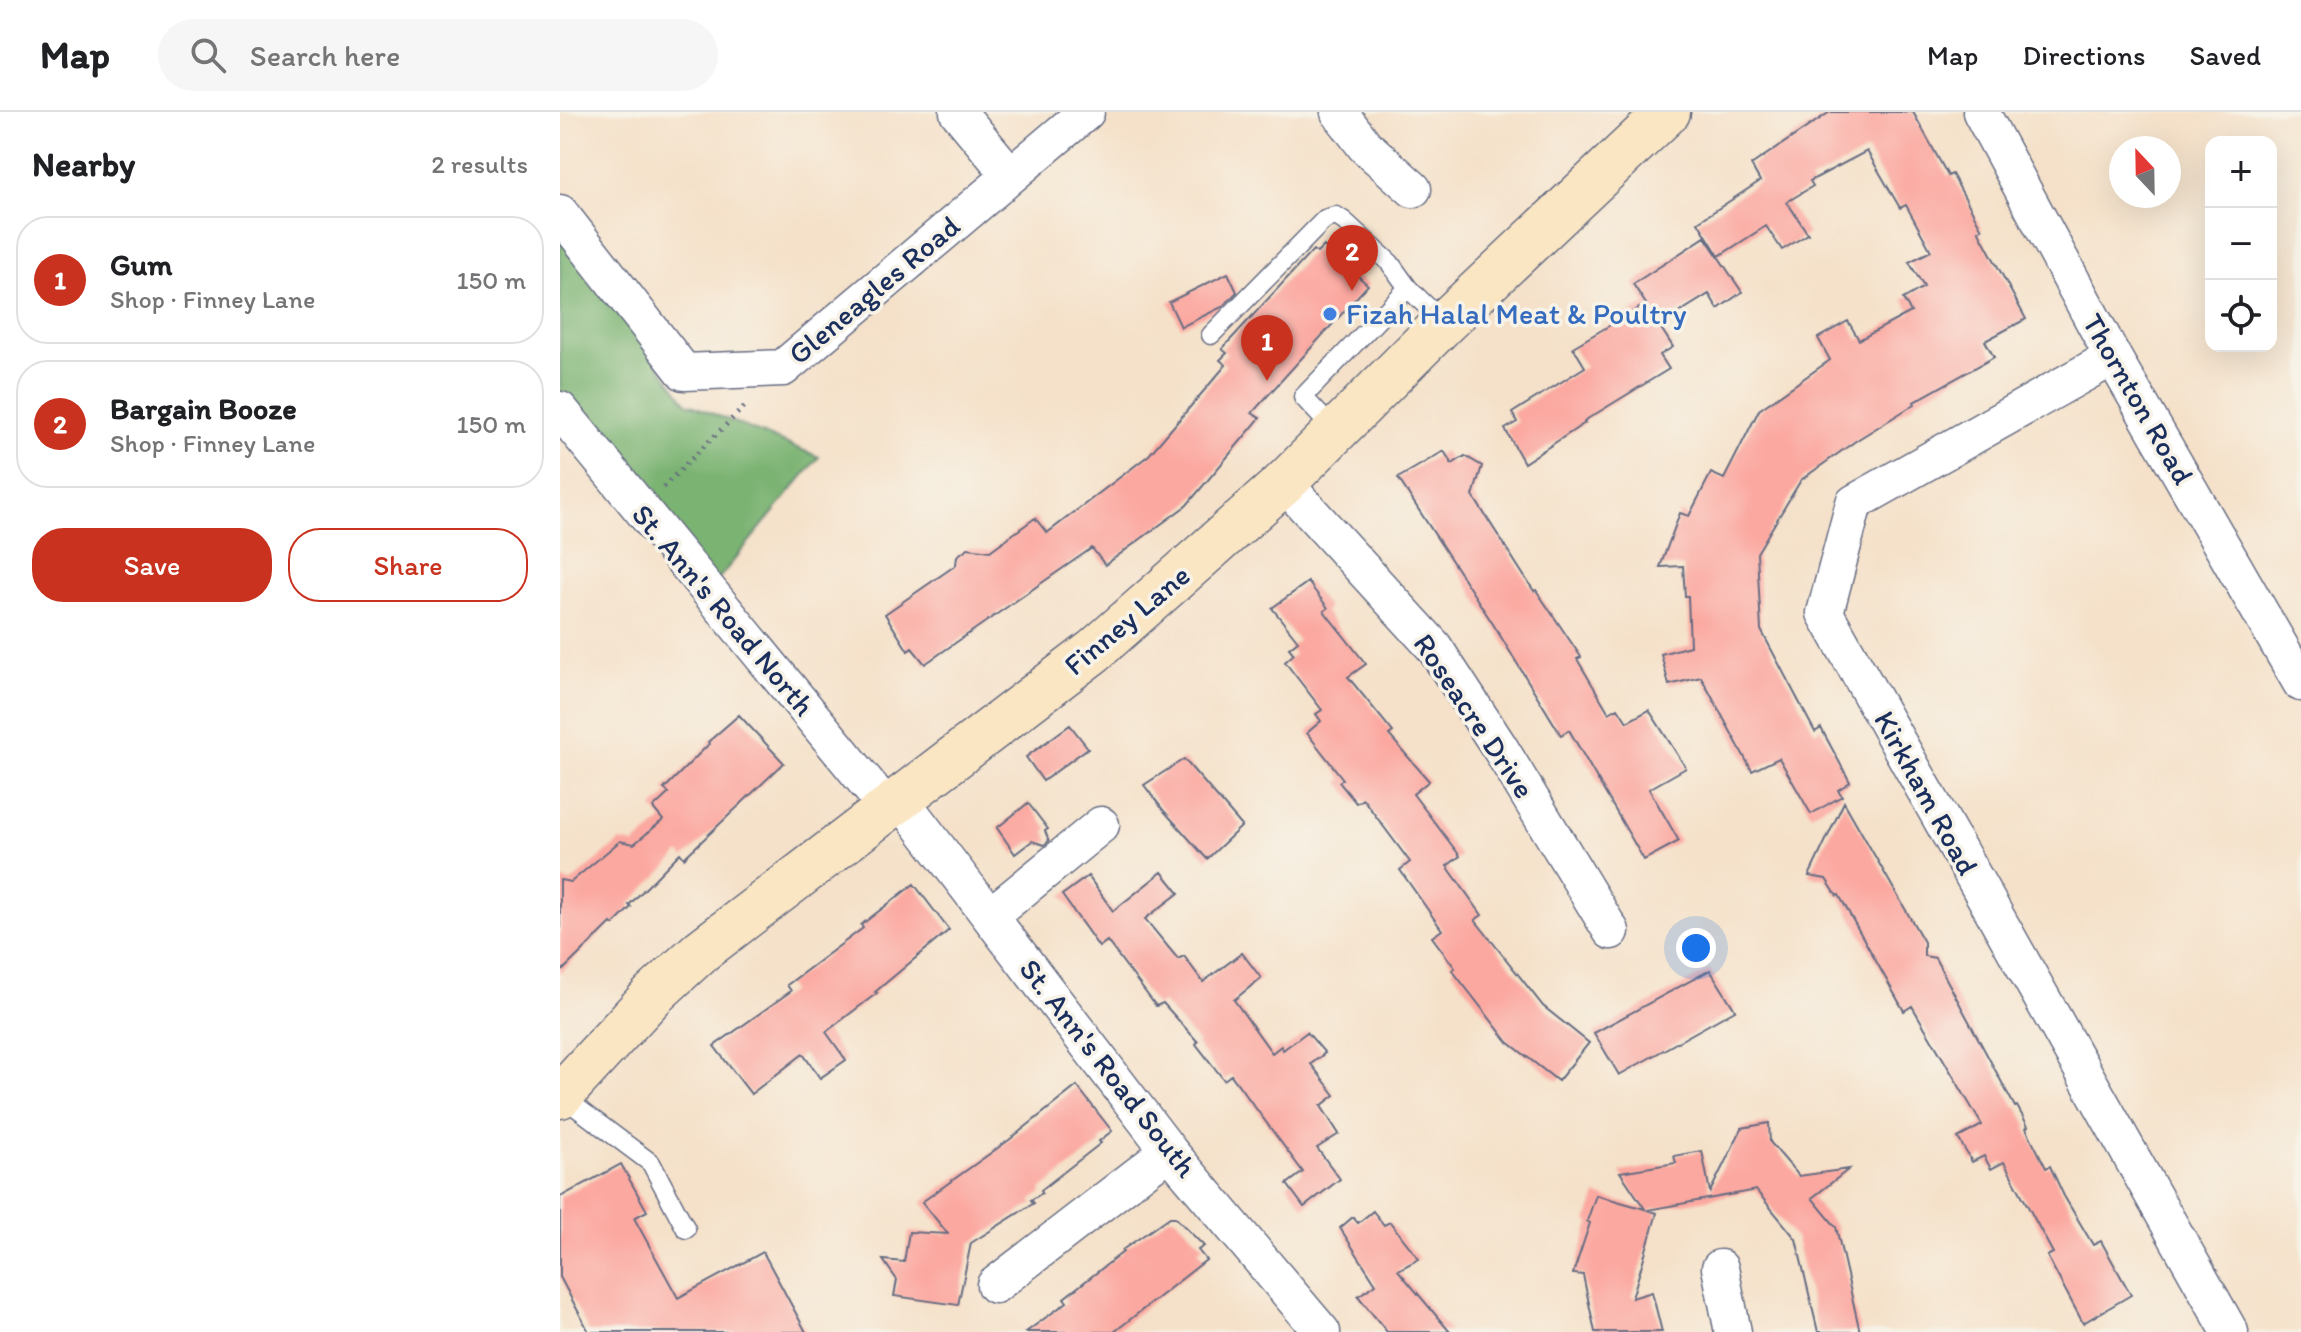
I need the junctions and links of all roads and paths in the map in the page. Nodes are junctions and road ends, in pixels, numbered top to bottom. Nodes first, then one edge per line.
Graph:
1 (958, 112) edge
2 (1086, 112) edge
3 (1339, 112) edge
4 (1668, 112) edge
5 (1981, 112) edge
6 (1010, 175) junction
7 (1413, 189) dead end
8 (560, 213) edge
9 (1408, 288) junction
10 (1444, 323) junction
11 (1211, 335) dead end
12 (2113, 357) junction
13 (783, 368) junction
14 (560, 410) edge
15 (1335, 431) junction
16 (1284, 483) junction
17 (640, 510) junction
18 (2301, 683) edge
19 (894, 804) junction
20 (1101, 825) dead end
21 (990, 916) junction
22 (1611, 931) dead end
23 (560, 1096) edge
24 (1169, 1151) junction
25 (686, 1229) dead end
26 (1720, 1268) dead end
27 (995, 1285) dead end
28 (1322, 1332) edge
29 (1733, 1332) edge
30 (2230, 1332) edge

1 - 6 street
2 - 6 street, Gleneagles Road
3 - 7 street
4 - 10 street, Finney Lane
5 - 12 street, Thornton Road
6 - 13 street, Gleneagles Road
8 - 13 street, Gleneagles Road
9 - 10 lane
9 - 11 lane
9 - 15 lane
10 - 15 street, Finney Lane
12 - 18 street, Thornton Road
12 - 30 street, Kirkham Road
13 - 17 path
14 - 17 street, St. Ann's Road North
15 - 16 street, Finney Lane
16 - 19 street, Finney Lane
16 - 22 street, Roseacre Drive
17 - 19 street, St. Ann's Road North
19 - 21 street, St. Ann's Road South
19 - 23 street, Finney Lane
20 - 21 street
21 - 24 street, St. Ann's Road South
23 - 25 lane
24 - 27 street
24 - 28 street, St. Ann's Road South
26 - 29 street

